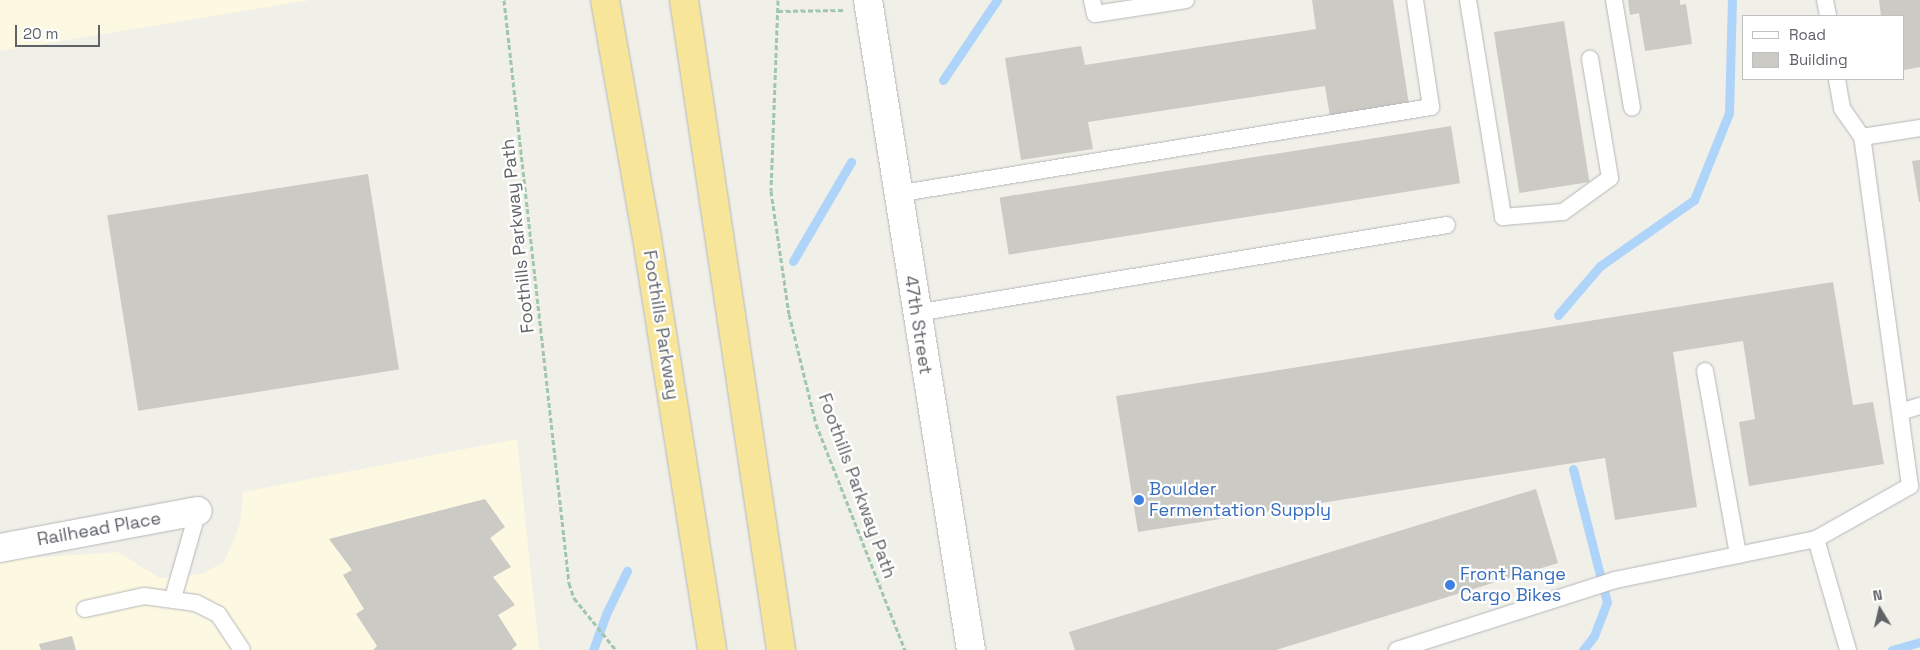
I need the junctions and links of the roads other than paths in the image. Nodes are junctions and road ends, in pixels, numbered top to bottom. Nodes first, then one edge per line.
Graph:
1 (605, 0) edge
2 (684, 0) edge
3 (1092, 0) edge
4 (1186, 0) edge
5 (1415, 0) edge
6 (1468, 0) edge
7 (1614, 0) edge
8 (1825, 0) edge
9 (857, 5) edge
10 (1828, 15) edge
11 (1590, 59) dead end
12 (1837, 80) edge
13 (1632, 107) dead end
14 (1920, 128) edge
15 (1862, 137) junction
16 (896, 194) junction
17 (1447, 226) dead end
18 (916, 314) junction
19 (1705, 371) dead end
20 (1920, 406) edge
21 (1901, 412) junction
22 (198, 511) joint
23 (1816, 539) junction
24 (0, 548) edge
25 (1738, 555) junction
26 (173, 598) junction
27 (85, 609) dead end
28 (242, 650) edge
29 (712, 650) edge
30 (781, 650) edge
31 (971, 650) edge
32 (1397, 650) edge
33 (1848, 650) edge

1 - 29 highway, Foothills Parkway
2 - 30 highway
3 - 4 lane
5 - 16 lane
6 - 11 lane
7 - 13 lane
8 - 10 lane
9 - 16 street, 47th Street
12 - 15 lane
14 - 15 lane
15 - 21 lane
16 - 18 street, 47th Street
17 - 18 lane
18 - 31 street, 47th Street
19 - 25 lane
20 - 21 lane
21 - 23 lane
22 - 24 street, Railhead Place
22 - 26 lane
23 - 25 lane
23 - 33 lane
25 - 32 lane
26 - 27 lane
26 - 28 lane

